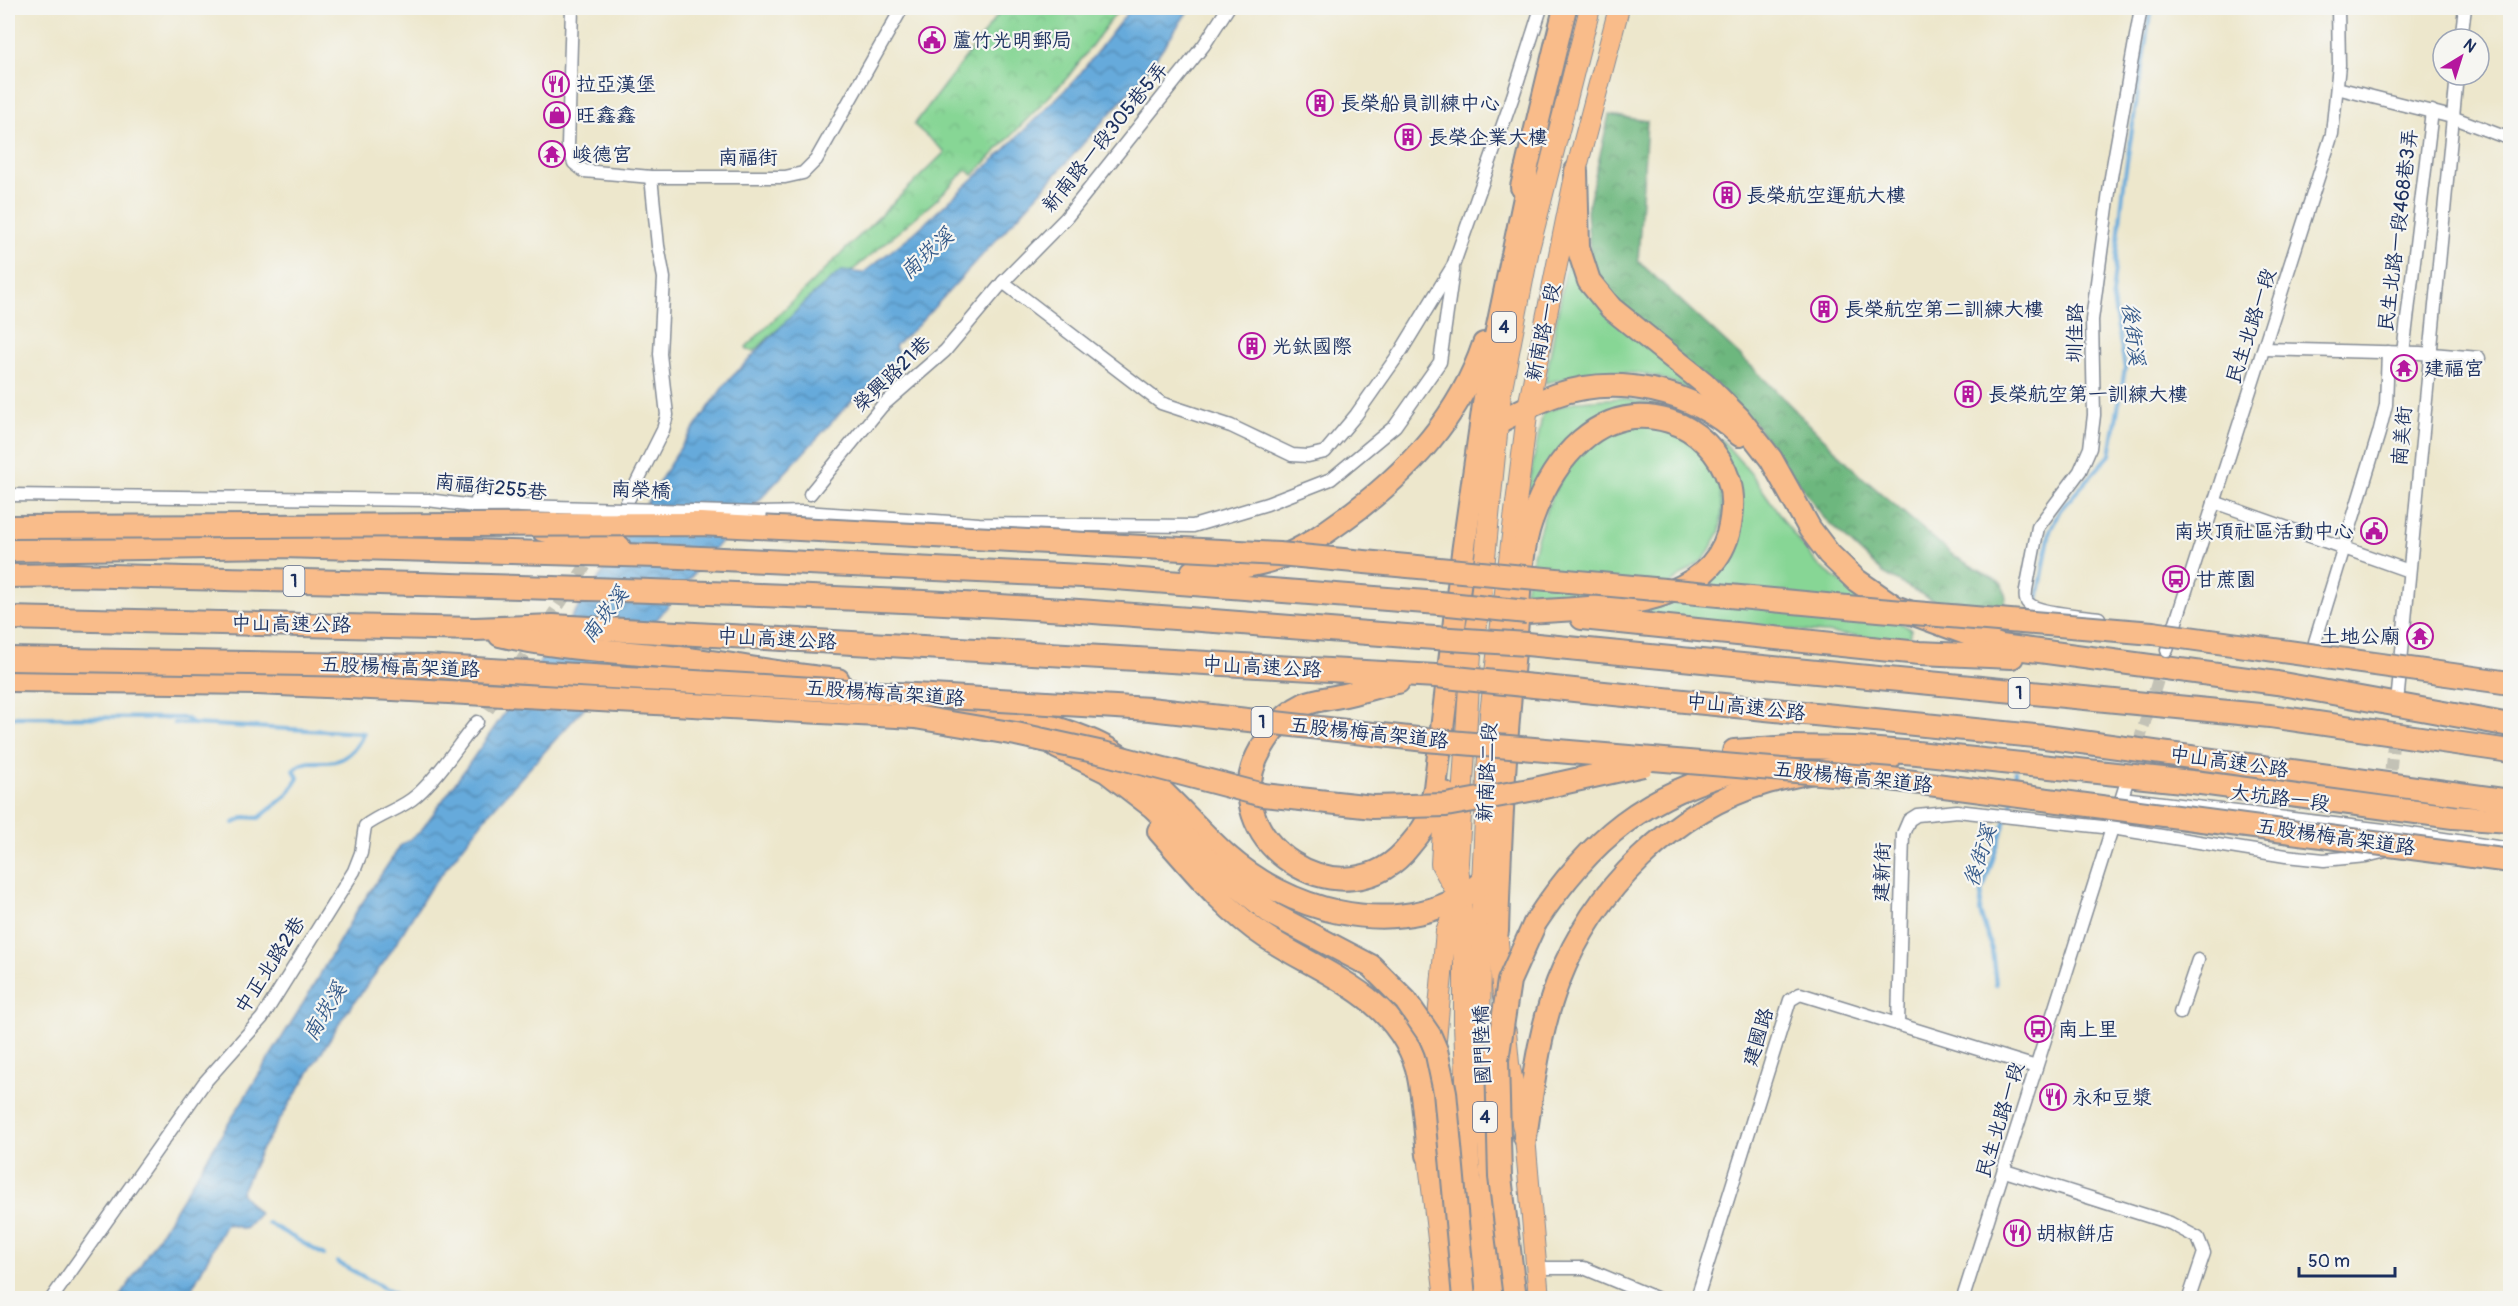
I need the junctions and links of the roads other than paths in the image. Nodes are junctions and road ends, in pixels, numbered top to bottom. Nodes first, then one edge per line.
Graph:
1 (572, 8) edge
2 (902, 8) edge
3 (1228, 8) edge
4 (1541, 8) edge
5 (1565, 8) edge
6 (1579, 8) edge
7 (1590, 8) edge
8 (1619, 8) edge
9 (2141, 8) edge
10 (2338, 8) edge
11 (2464, 8) edge
12 (2462, 27) edge
13 (2456, 87) edge
14 (2337, 88) junction
15 (2432, 111) junction
16 (2452, 117) junction
17 (2511, 139) edge
18 (1526, 171) junction
19 (1576, 171) junction
20 (651, 177) junction
21 (1454, 266) junction
22 (1003, 282) junction
23 (2264, 349) junction
24 (2388, 352) junction
25 (2403, 353) junction
26 (2430, 354) junction
27 (2479, 358) dead end
28 (1528, 407) junction
29 (1498, 423) junction
30 (1779, 475) junction
31 (810, 494) dead end
32 (8, 495) edge
33 (428, 500) junction
34 (2214, 502) junction
35 (8, 517) edge
36 (8, 527) edge
37 (2344, 548) junction
38 (8, 550) edge
39 (602, 550) junction
40 (2409, 572) junction
41 (8, 576) edge
42 (1103, 576) junction
43 (1527, 612) junction
44 (8, 618) edge
45 (475, 629) junction
46 (2174, 629) junction
47 (2315, 642) dead end
48 (2167, 650) tunnel mouth
49 (1464, 653) junction
50 (2065, 655) junction
51 (8, 659) edge
52 (1497, 663) joint
53 (1436, 676) junction
54 (8, 680) edge
55 (2511, 682) edge
56 (2397, 693) tunnel mouth
57 (959, 705) junction
58 (477, 722) tunnel mouth
59 (2511, 725) edge
60 (2511, 751) edge
61 (1917, 753) junction
62 (1106, 771) junction
63 (2127, 781) tunnel mouth
64 (2122, 798) junction
65 (2511, 801) edge
66 (2511, 821) edge
67 (2385, 824) junction
68 (2112, 828) junction
69 (2434, 838) junction
70 (2511, 849) edge
71 (2383, 852) junction
72 (2511, 861) edge
73 (1482, 882) junction
74 (1460, 898) junction
75 (1481, 934) junction
76 (2198, 960) dead end
77 (2180, 1013) dead end
78 (1898, 1024) junction
79 (2036, 1067) junction
80 (1525, 1137) junction
81 (1428, 1155) junction
82 (2005, 1171) junction
83 (1536, 1268) junction
84 (52, 1299) edge
85 (1445, 1299) edge
86 (1464, 1299) edge
87 (1482, 1299) edge
88 (1499, 1299) edge
89 (1515, 1299) edge
90 (1539, 1299) edge
91 (1656, 1299) edge
92 (1697, 1299) edge
93 (1963, 1299) edge
94 (2189, 1299) edge

1 - 20 street, 南福街
2 - 20 street, 南福街
3 - 22 street, 新南路一段305巷5弄
4 - 21 street
5 - 18 highway
6 - 49 main road, 新南路一段 / 4
7 - 29 main road, 新南路一段 / 4
8 - 19 main road, 新南路一段 / 4
9 - 46 street, 圳佳路
10 - 14 street, 民生北路一段
11 - 12 street
13 - 16 street, 南美街
14 - 15 street
14 - 23 street, 民生北路一段
15 - 16 street
15 - 25 street, 民生北路一段468巷3弄
16 - 17 street
16 - 26 street, 南美街
18 - 42 highway
18 - 53 highway
19 - 28 main road, 新南路一段 / 4
19 - 30 highway
20 - 33 street, 南福街255巷
21 - 22 street
21 - 33 street, 南榮橋, bridge
22 - 31 street, 榮興路21巷
23 - 24 street
23 - 34 street, 民生北路一段
24 - 25 street
24 - 37 street
25 - 26 street
26 - 27 street
26 - 40 street, 南美街
28 - 29 highway
28 - 30 highway
28 - 52 main road, 新南路一段 / 4
29 - 49 main road, 新南路一段 / 4
30 - 50 highway
32 - 33 street, 南福街255巷
34 - 37 street
34 - 46 street, 民生北路一段
35 - 39 highway
36 - 55 highway, bridge
37 - 40 street
37 - 47 street
38 - 39 highway
39 - 42 highway
40 - 56 street, 南美街
41 - 60 highway, 中山高速公路 / 1, bridge
42 - 43 highway, bridge
43 - 50 highway
43 - 75 highway
44 - 45 highway, 中山高速公路 / 1
45 - 53 highway, 中山高速公路 / 1
45 - 57 highway
46 - 48 street, 民生北路一段
49 - 74 main road, 新南路二段 / 4
49 - 74 main road, 新南路二段 / 4
50 - 59 highway
51 - 72 highway, 五股楊梅高架道路 / 1, bridge
52 - 73 main road, 新南路二段 / 4
53 - 65 highway, 中山高速公路 / 1, bridge
54 - 61 highway, bridge
57 - 62 highway
57 - 74 highway
58 - 84 street, 中正北路2巷
61 - 66 highway
61 - 80 highway
61 - 89 highway, bridge
62 - 81 highway
62 - 86 highway, bridge
63 - 64 street, 民生北路一段
64 - 67 street, 大坑路一段
64 - 68 street, 民生北路一段
67 - 69 street, 大坑路一段
67 - 71 street
68 - 71 street, 大坑路一段
68 - 78 street, 建新街
68 - 79 street, 民生北路一段
69 - 70 street, 大坑路一段
69 - 71 street, 大坑路一段
73 - 74 highway
73 - 75 main road, 4
74 - 75 main road, 4
74 - 81 main road, 4
75 - 80 main road, 4
75 - 87 main road, 國門陸橋 / 4
75 - 88 main road, 國門陸橋 / 4
76 - 77 street
78 - 79 street, 建國路
78 - 92 street, 建國路
79 - 82 street, 民生北路一段
80 - 83 main road, 4
81 - 85 main road, 4
82 - 93 street, 民生北路一段
82 - 94 street
83 - 90 main road, 4
83 - 91 street

